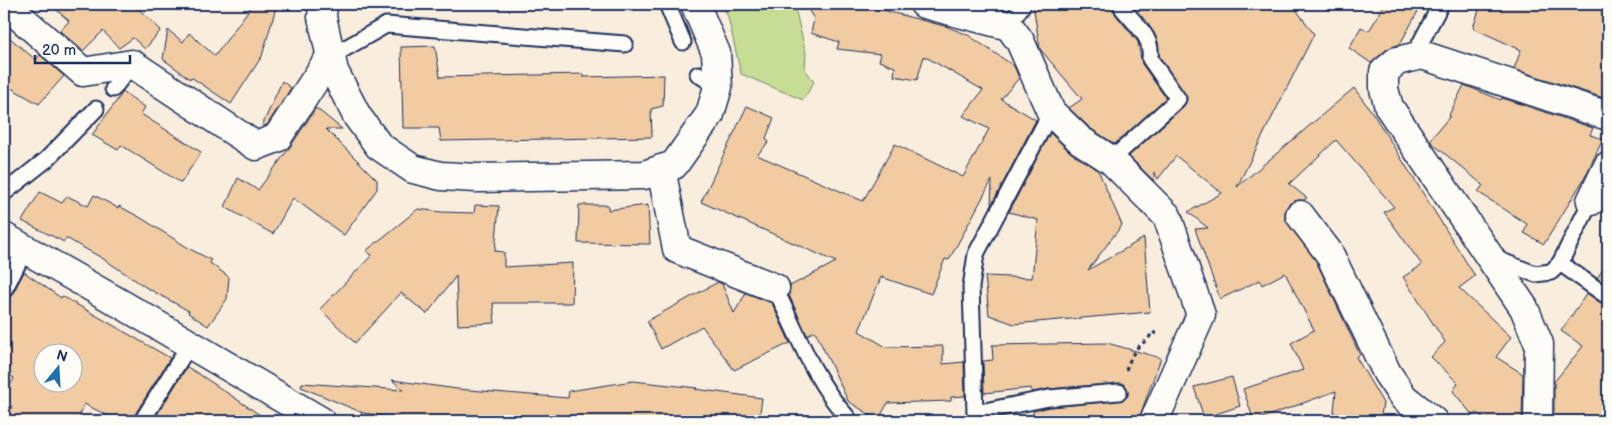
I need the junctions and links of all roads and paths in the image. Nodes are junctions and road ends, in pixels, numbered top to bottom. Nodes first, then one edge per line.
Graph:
1 (5, 4) edge
2 (323, 4) edge
3 (667, 4) edge
4 (695, 4) edge
5 (924, 4) edge
6 (1121, 4) edge
7 (1441, 4) edge
8 (1016, 15) edge
9 (682, 42) dead end
10 (624, 44) dead end
11 (330, 57) junction
12 (1413, 57) junction
13 (132, 64) junction
14 (113, 89) dead end
15 (96, 109) dead end
16 (1051, 112) junction
17 (1608, 116) edge
18 (1111, 160) junction
19 (1608, 166) edge
20 (660, 169) junction
21 (4, 193) edge
22 (1591, 201) joint
23 (1300, 215) dead end
24 (14, 243) edge
25 (1490, 257) junction
26 (1560, 262) junction
27 (775, 288) joint
28 (4, 290) edge
29 (1608, 297) edge
30 (190, 344) junction
31 (1119, 392) dead end
32 (848, 418) dead end
33 (317, 420) edge
34 (142, 421) edge
35 (1154, 421) edge
36 (1433, 421) edge
37 (1538, 421) edge

1 - 13 street
2 - 11 street
3 - 9 lane
4 - 20 street
5 - 8 street
6 - 18 lane
7 - 12 lane
8 - 16 street
10 - 11 lane
11 - 13 street
11 - 20 street
12 - 17 street
12 - 25 street
13 - 14 lane
15 - 21 lane
16 - 18 street
16 - 31 lane
18 - 35 street
19 - 22 street
20 - 27 street
22 - 26 lane
23 - 36 street
24 - 28 lane
24 - 30 street
25 - 26 lane
25 - 37 street
26 - 29 lane
27 - 32 lane
30 - 33 street
30 - 34 lane

